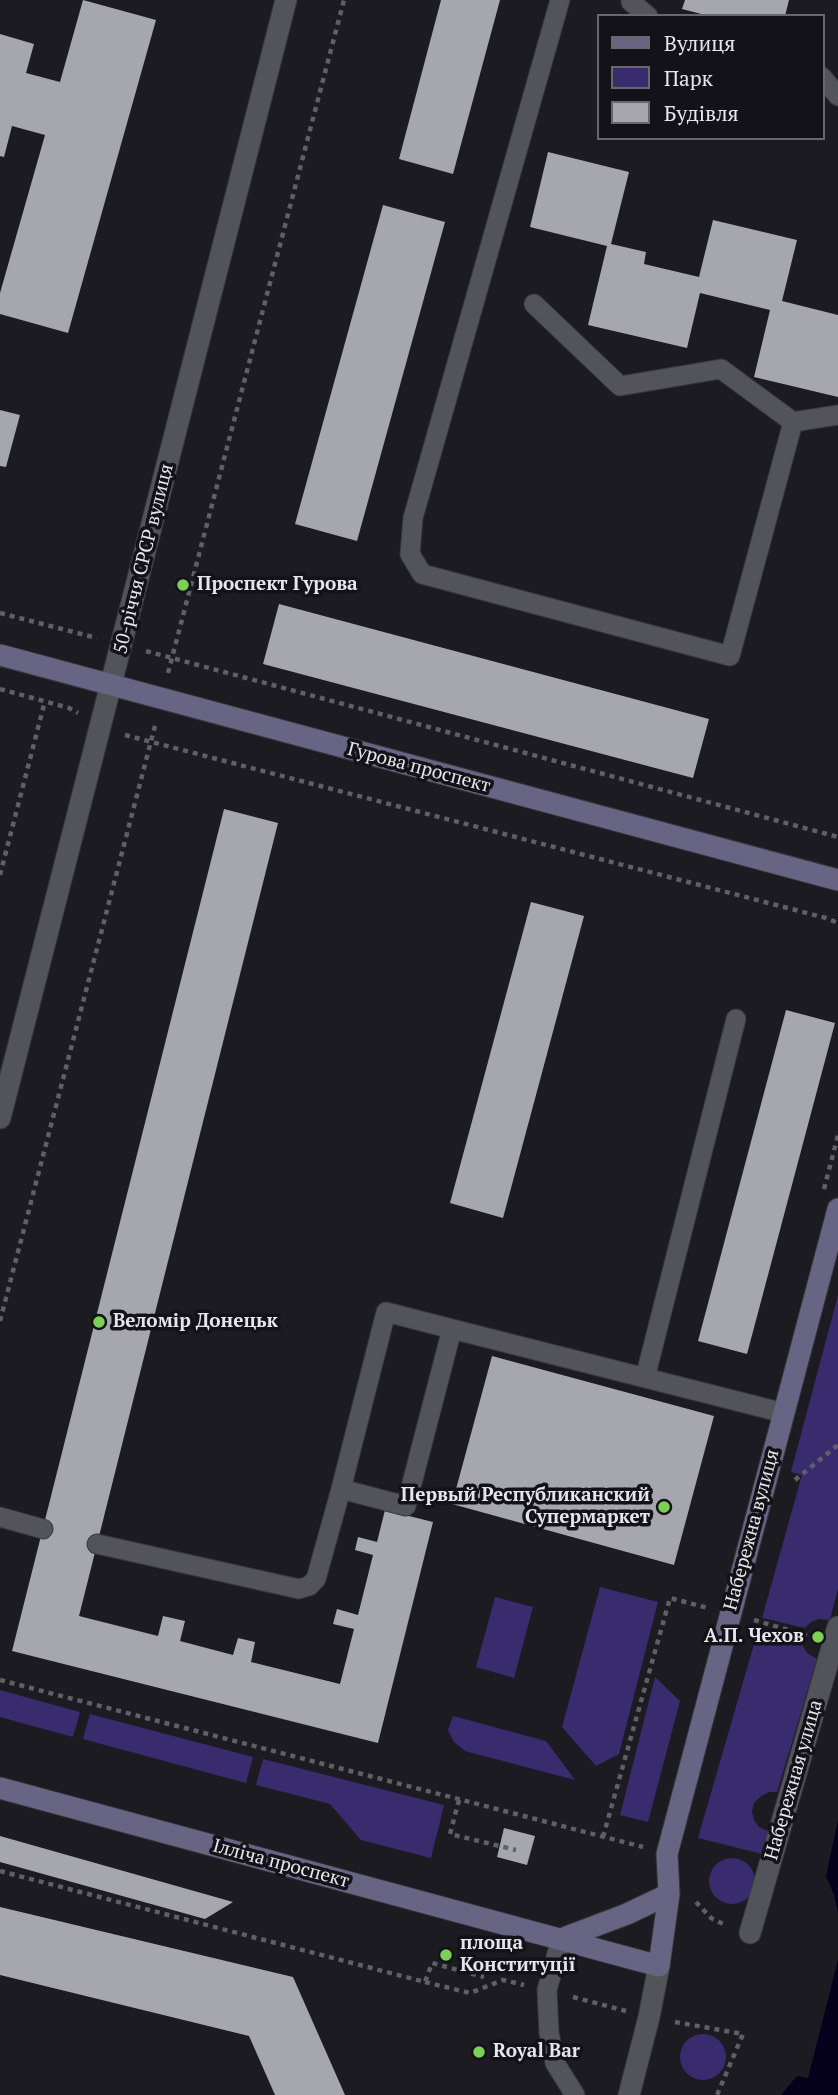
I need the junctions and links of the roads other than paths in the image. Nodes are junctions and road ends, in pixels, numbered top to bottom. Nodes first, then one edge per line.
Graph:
1 (286, 0) edge
2 (560, 0) edge
3 (631, 2) dead end
4 (646, 14) edge
5 (824, 79) edge
6 (838, 96) edge
7 (534, 304) dead end
8 (838, 415) edge
9 (793, 422) junction
10 (0, 655) edge
11 (111, 686) junction
12 (838, 880) edge
13 (736, 1019) dead end
14 (0, 1118) edge
15 (838, 1209) edge
16 (452, 1329) junction
17 (645, 1378) junction
18 (784, 1413) junction
19 (341, 1489) junction
20 (0, 1517) edge
21 (43, 1529) dead end
22 (97, 1544) dead end
23 (838, 1627) edge
24 (0, 1788) edge
25 (669, 1894) junction
26 (750, 1933) road end
27 (561, 1939) junction
28 (659, 1966) junction
29 (575, 2095) edge
30 (629, 2095) edge

1 - 11 street, 50-річчя СРСР вулиця
2 - 9 lane
3 - 4 lane
5 - 6 lane
7 - 9 lane
8 - 9 lane
10 - 11 main road, Гурова проспект
11 - 12 main road, Гурова проспект
11 - 14 street, 50-річчя СРСР вулиця
13 - 17 lane
15 - 18 main road, Набережна вулиця
16 - 17 lane
16 - 19 lane
16 - 19 lane
17 - 18 lane
18 - 25 main road, Набережна вулиця
19 - 22 lane
20 - 21 lane
23 - 26 street, Набережная улица
24 - 27 main road, Ілліча проспект
25 - 27 main road
25 - 28 main road
27 - 28 main road, Ілліча проспект
27 - 29 lane
28 - 30 street

